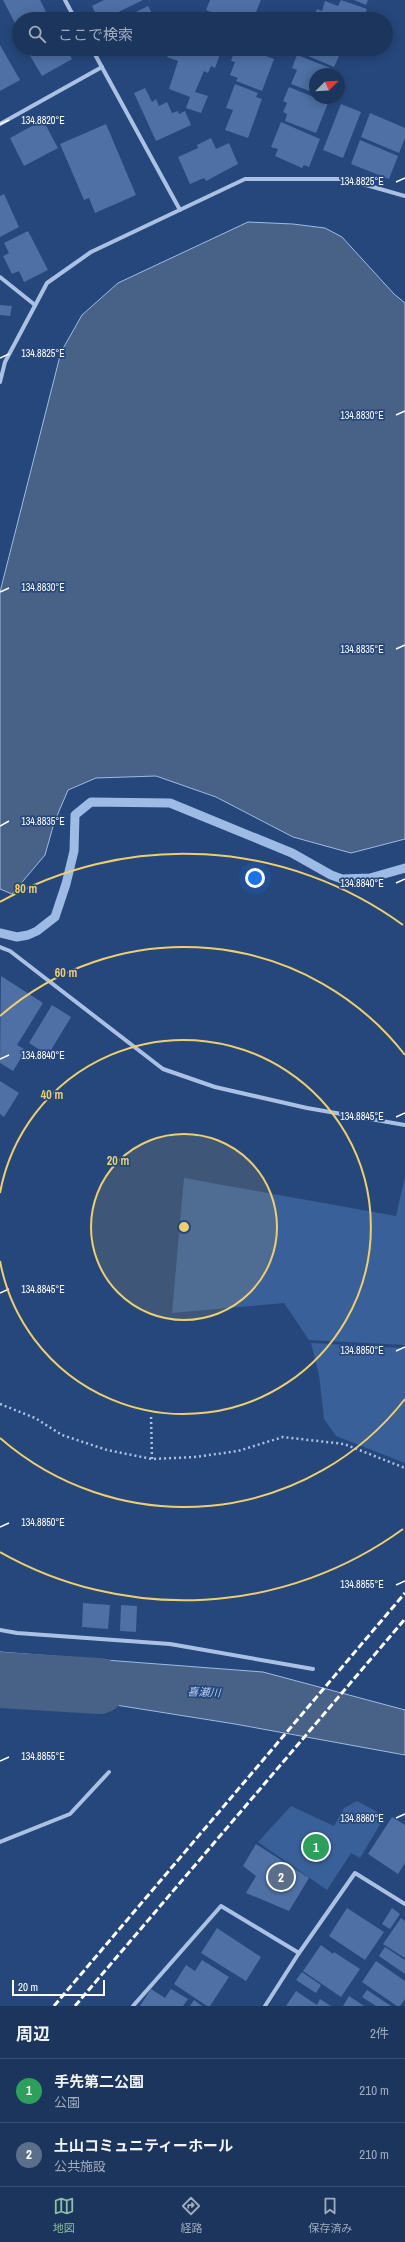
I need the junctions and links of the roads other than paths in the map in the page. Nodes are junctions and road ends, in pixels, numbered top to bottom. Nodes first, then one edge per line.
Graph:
1 (65, 0) edge
2 (71, 12) edge
3 (96, 56) edge
4 (102, 67) junction
5 (0, 124) edge
6 (405, 196) edge
7 (180, 210) junction
8 (0, 276) edge
9 (35, 305) junction
10 (0, 382) edge
11 (0, 947) edge
12 (405, 1125) edge
13 (0, 1630) edge
14 (313, 1669) dead end
15 (108, 1772) dead end
16 (0, 1842) edge
17 (405, 1904) edge
18 (299, 1953) junction
19 (132, 2006) edge
20 (265, 2006) edge

1 - 2 street
3 - 4 street
4 - 5 street
4 - 7 street
6 - 7 street
7 - 9 street
8 - 9 street
9 - 10 street
11 - 12 street
13 - 14 street
15 - 16 street
17 - 18 street
18 - 19 street
18 - 20 street

